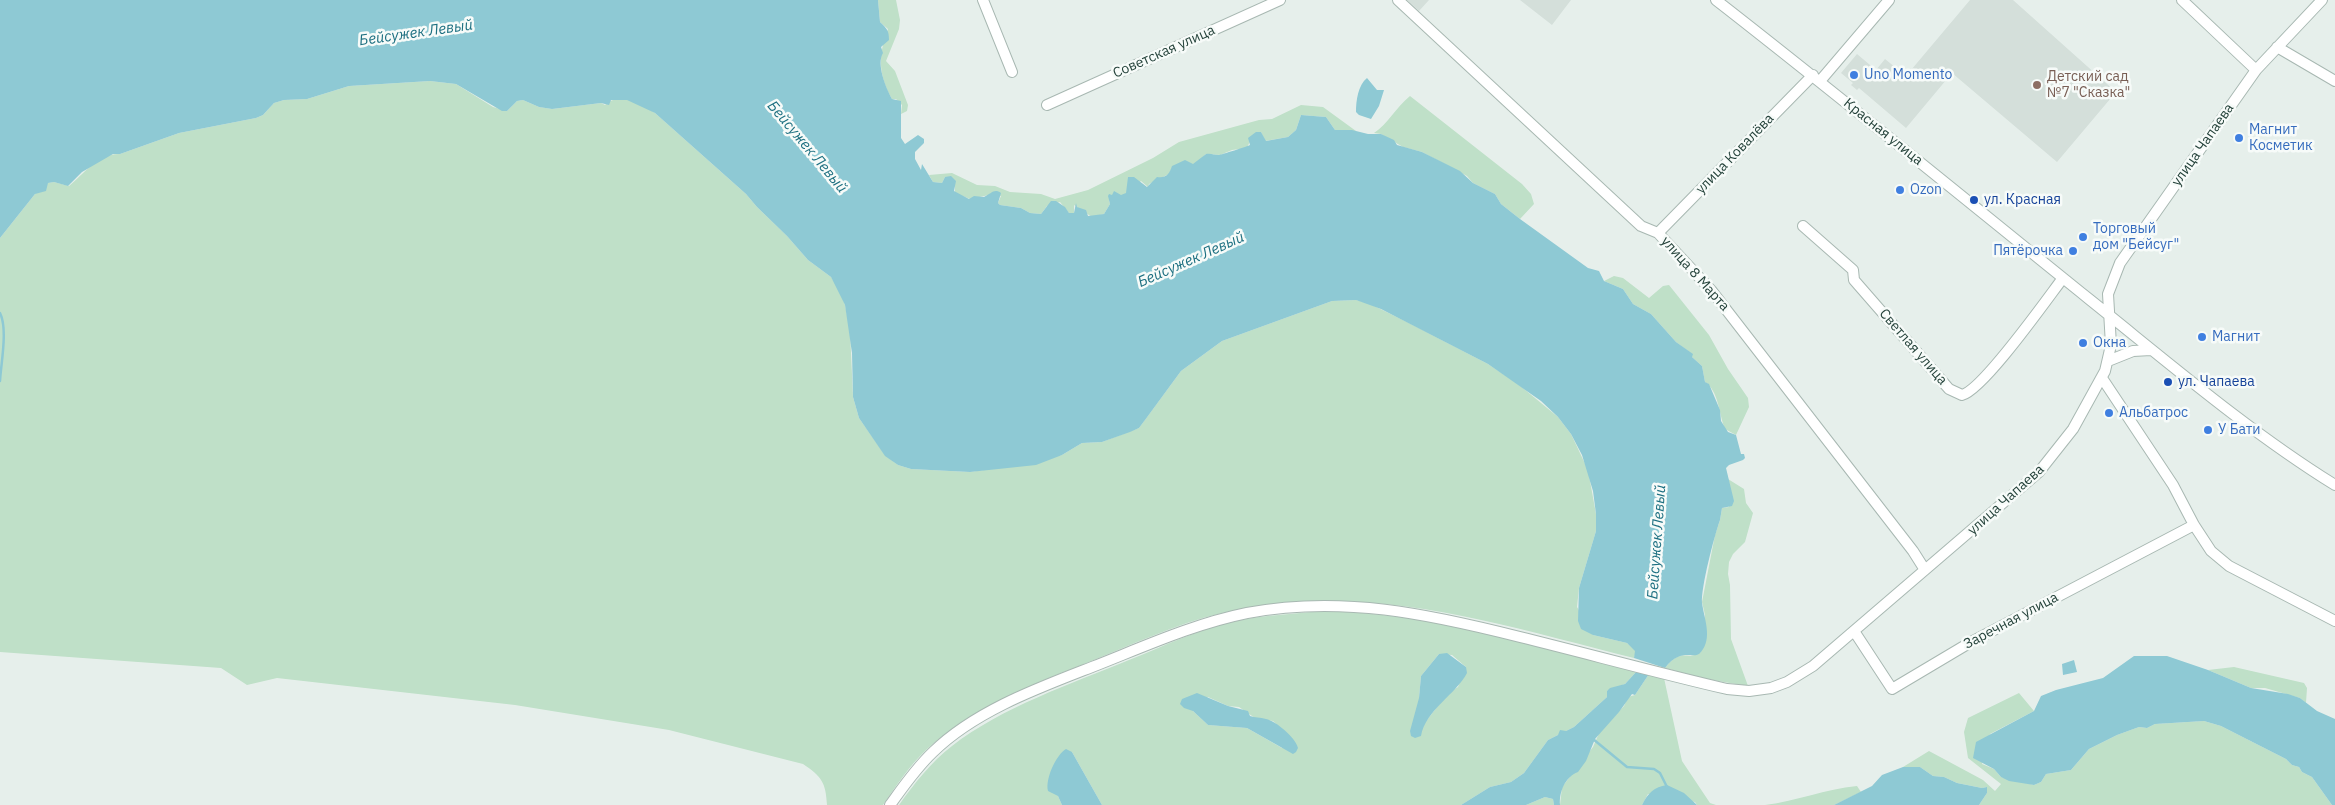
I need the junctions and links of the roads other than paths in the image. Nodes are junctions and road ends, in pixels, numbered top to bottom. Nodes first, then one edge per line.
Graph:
1 (984, 0) edge
2 (1280, 0) edge
3 (1398, 0) edge
4 (1716, 0) edge
5 (1889, 0) edge
6 (2182, 0) edge
7 (2322, 0) edge
8 (2277, 47) junction
9 (2256, 70) junction
10 (1012, 72) dead end
11 (1816, 78) junction
12 (2335, 81) edge
13 (1047, 104) dead end
14 (1803, 226) dead end
15 (1658, 233) junction
16 (2063, 278) junction
17 (2109, 315) junction
18 (2151, 350) junction
19 (2108, 361) junction
20 (2102, 378) junction
21 (2335, 485) edge
22 (2194, 526) junction
23 (1925, 570) junction
24 (2335, 621) edge
25 (1854, 631) junction
26 (890, 805) edge

1 - 10 street
2 - 13 street, Советская улица
3 - 15 street, улица 8 Марта
4 - 11 street, Красная улица
5 - 11 street, улица Ковалёва
6 - 9 street
7 - 8 street, улица Чапаева
8 - 9 street, улица Чапаева
8 - 12 street
9 - 17 street, улица Чапаева
11 - 15 street, улица Ковалёва
11 - 16 street, Красная улица
14 - 16 street, Светлая улица
15 - 23 street, улица 8 Марта
16 - 17 street, Красная улица
17 - 18 street, Красная улица
17 - 19 street, улица Чапаева
18 - 19 street
18 - 21 street, Красная улица
19 - 20 street, улица Чапаева
20 - 22 street
20 - 23 street, улица Чапаева
22 - 24 street
22 - 25 street, Заречная улица
23 - 25 street, улица Чапаева
25 - 26 street, улица Чапаева

